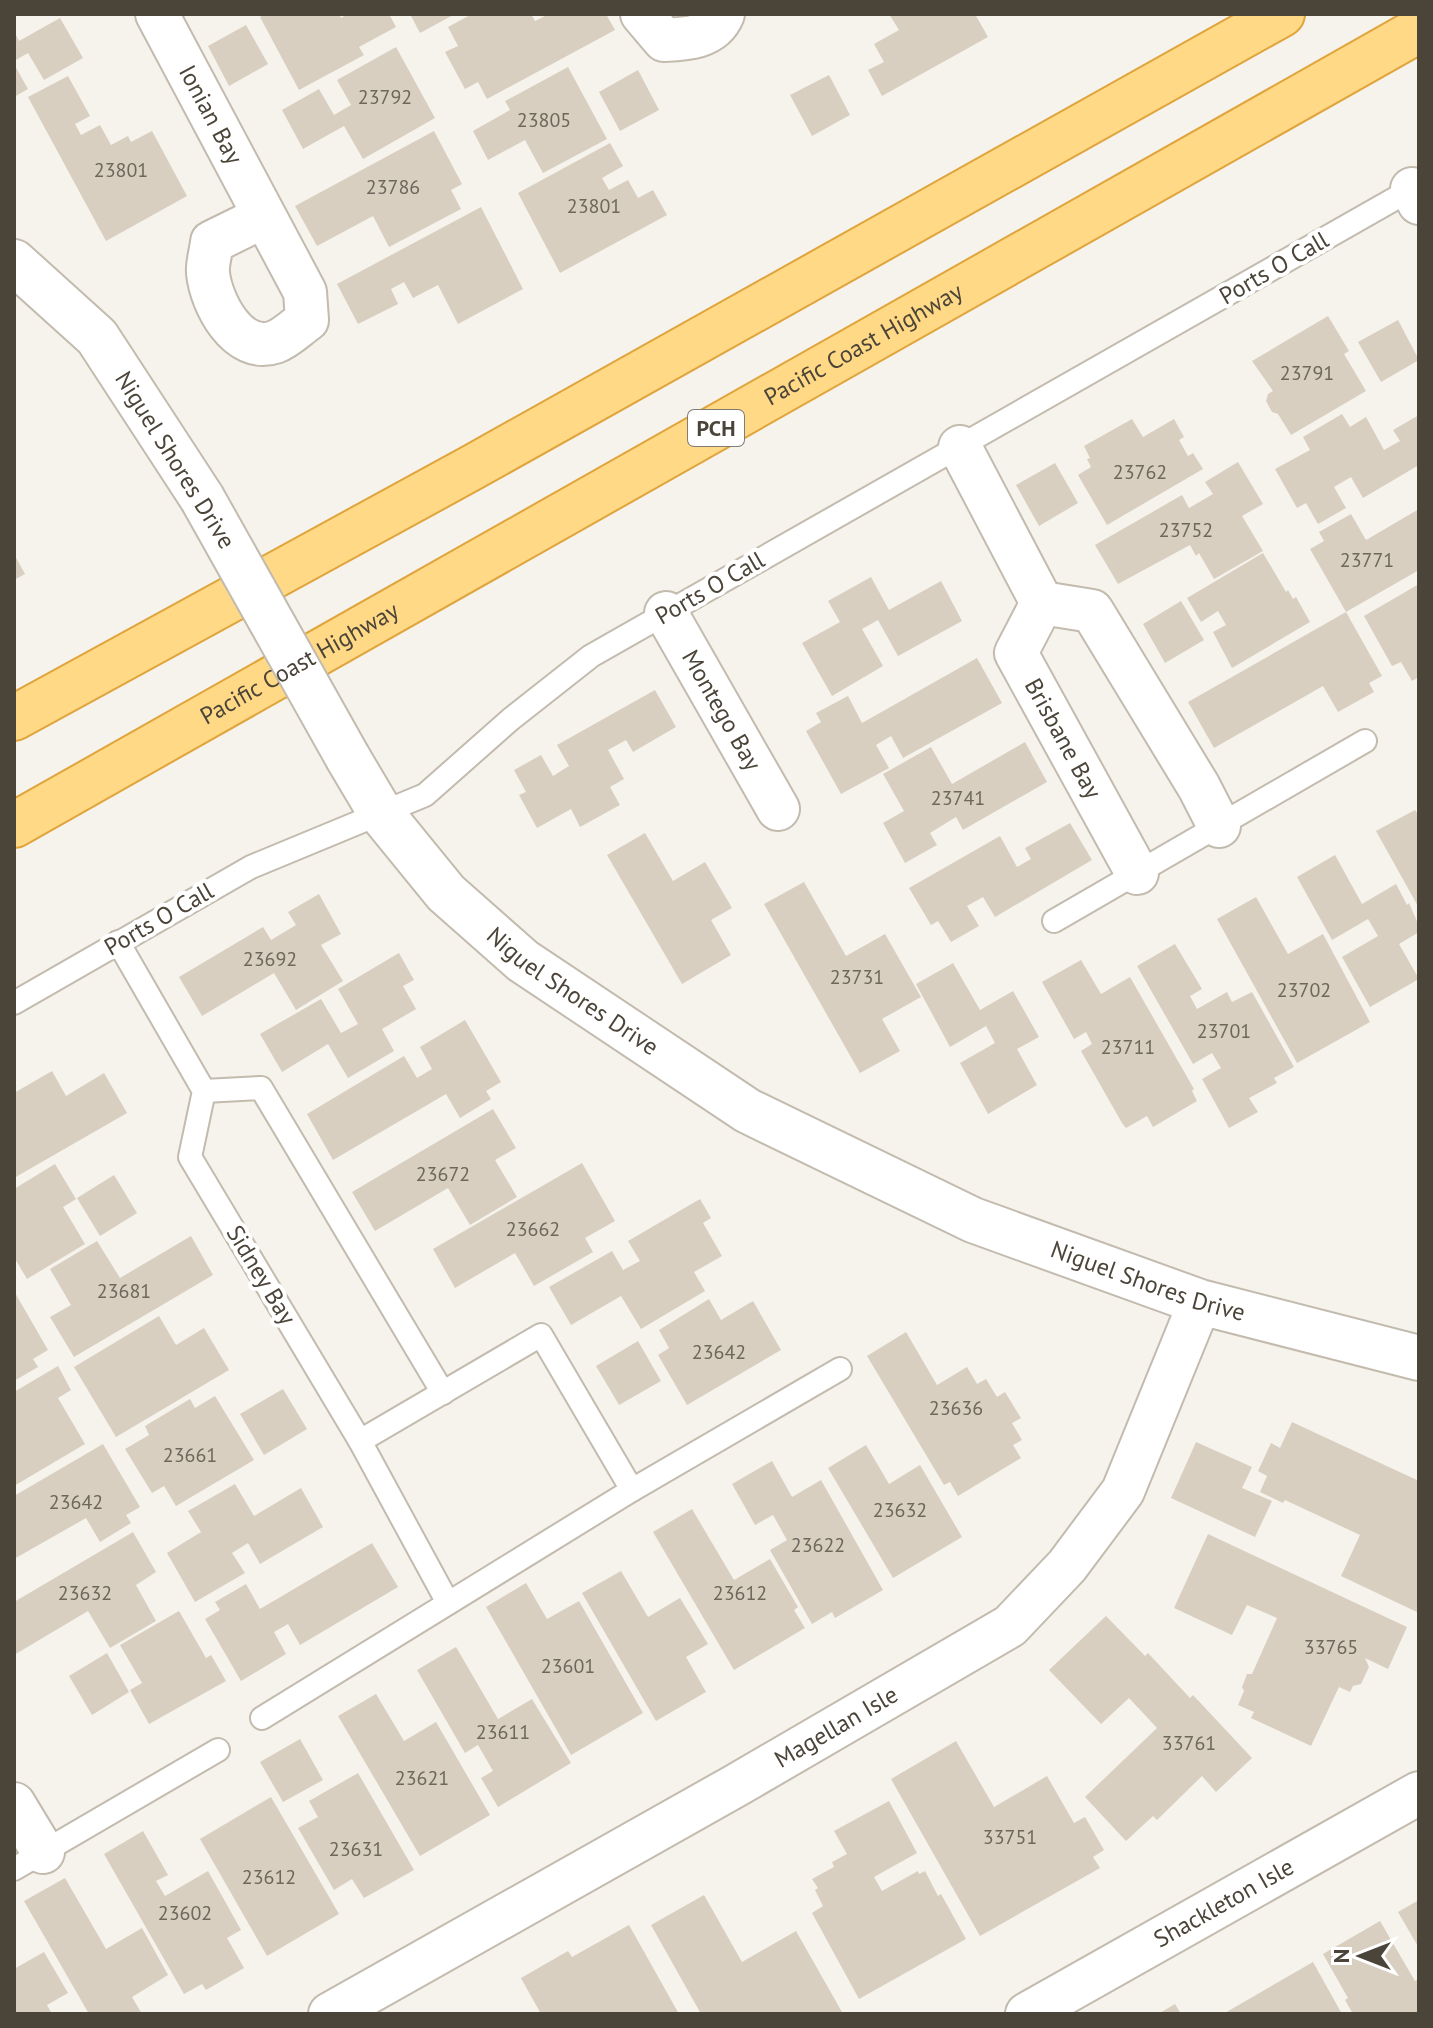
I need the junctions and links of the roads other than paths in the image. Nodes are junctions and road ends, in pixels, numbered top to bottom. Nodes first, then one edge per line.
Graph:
1 (157, 14) edge
2 (642, 14) edge
3 (723, 14) edge
4 (1282, 14) edge
5 (1419, 30) edge
6 (1417, 192) edge
7 (263, 217) dead end
8 (14, 262) edge
9 (960, 447) junction
10 (1042, 603) junction
11 (666, 613) junction
12 (14, 718) edge
13 (1365, 741) dead end
14 (778, 809) dead end
15 (380, 812) junction
16 (14, 825) edge
17 (1219, 826) junction
18 (1137, 873) junction
19 (1054, 921) dead end
20 (118, 942) junction
21 (14, 1003) edge
22 (204, 1091) junction
23 (1200, 1302) junction
24 (1419, 1358) edge
25 (840, 1369) dead end
26 (443, 1393) junction
27 (360, 1441) junction
28 (632, 1490) junction
29 (448, 1603) junction
30 (262, 1718) dead end
31 (218, 1750) dead end
32 (1419, 1793) edge
33 (14, 1804) edge
34 (28, 1861) edge
35 (330, 2014) edge
36 (1027, 2014) edge

1 - 7 street, Ionian Bay
2 - 3 street
4 - 12 highway
5 - 16 highway, Pacific Coast Highway / PCH
6 - 9 lane, Ports O Call
8 - 15 street, Niguel Shores Drive, bridge
9 - 10 street
9 - 11 lane, Ports O Call
10 - 17 street
10 - 18 street, Brisbane Bay
11 - 14 street, Montego Bay
11 - 15 lane, Ports O Call
13 - 17 lane
15 - 20 lane, Ports O Call
15 - 23 street, Niguel Shores Drive
17 - 18 lane
18 - 19 lane
20 - 21 lane, Ports O Call
20 - 22 lane
22 - 26 lane
22 - 27 lane, Sidney Bay
23 - 24 street, Niguel Shores Drive
23 - 35 street, Magellan Isle
25 - 28 lane
26 - 27 lane
26 - 28 lane
27 - 29 lane, Sidney Bay
28 - 29 lane
29 - 30 lane
31 - 34 lane
32 - 36 street, Shackleton Isle
33 - 34 street

